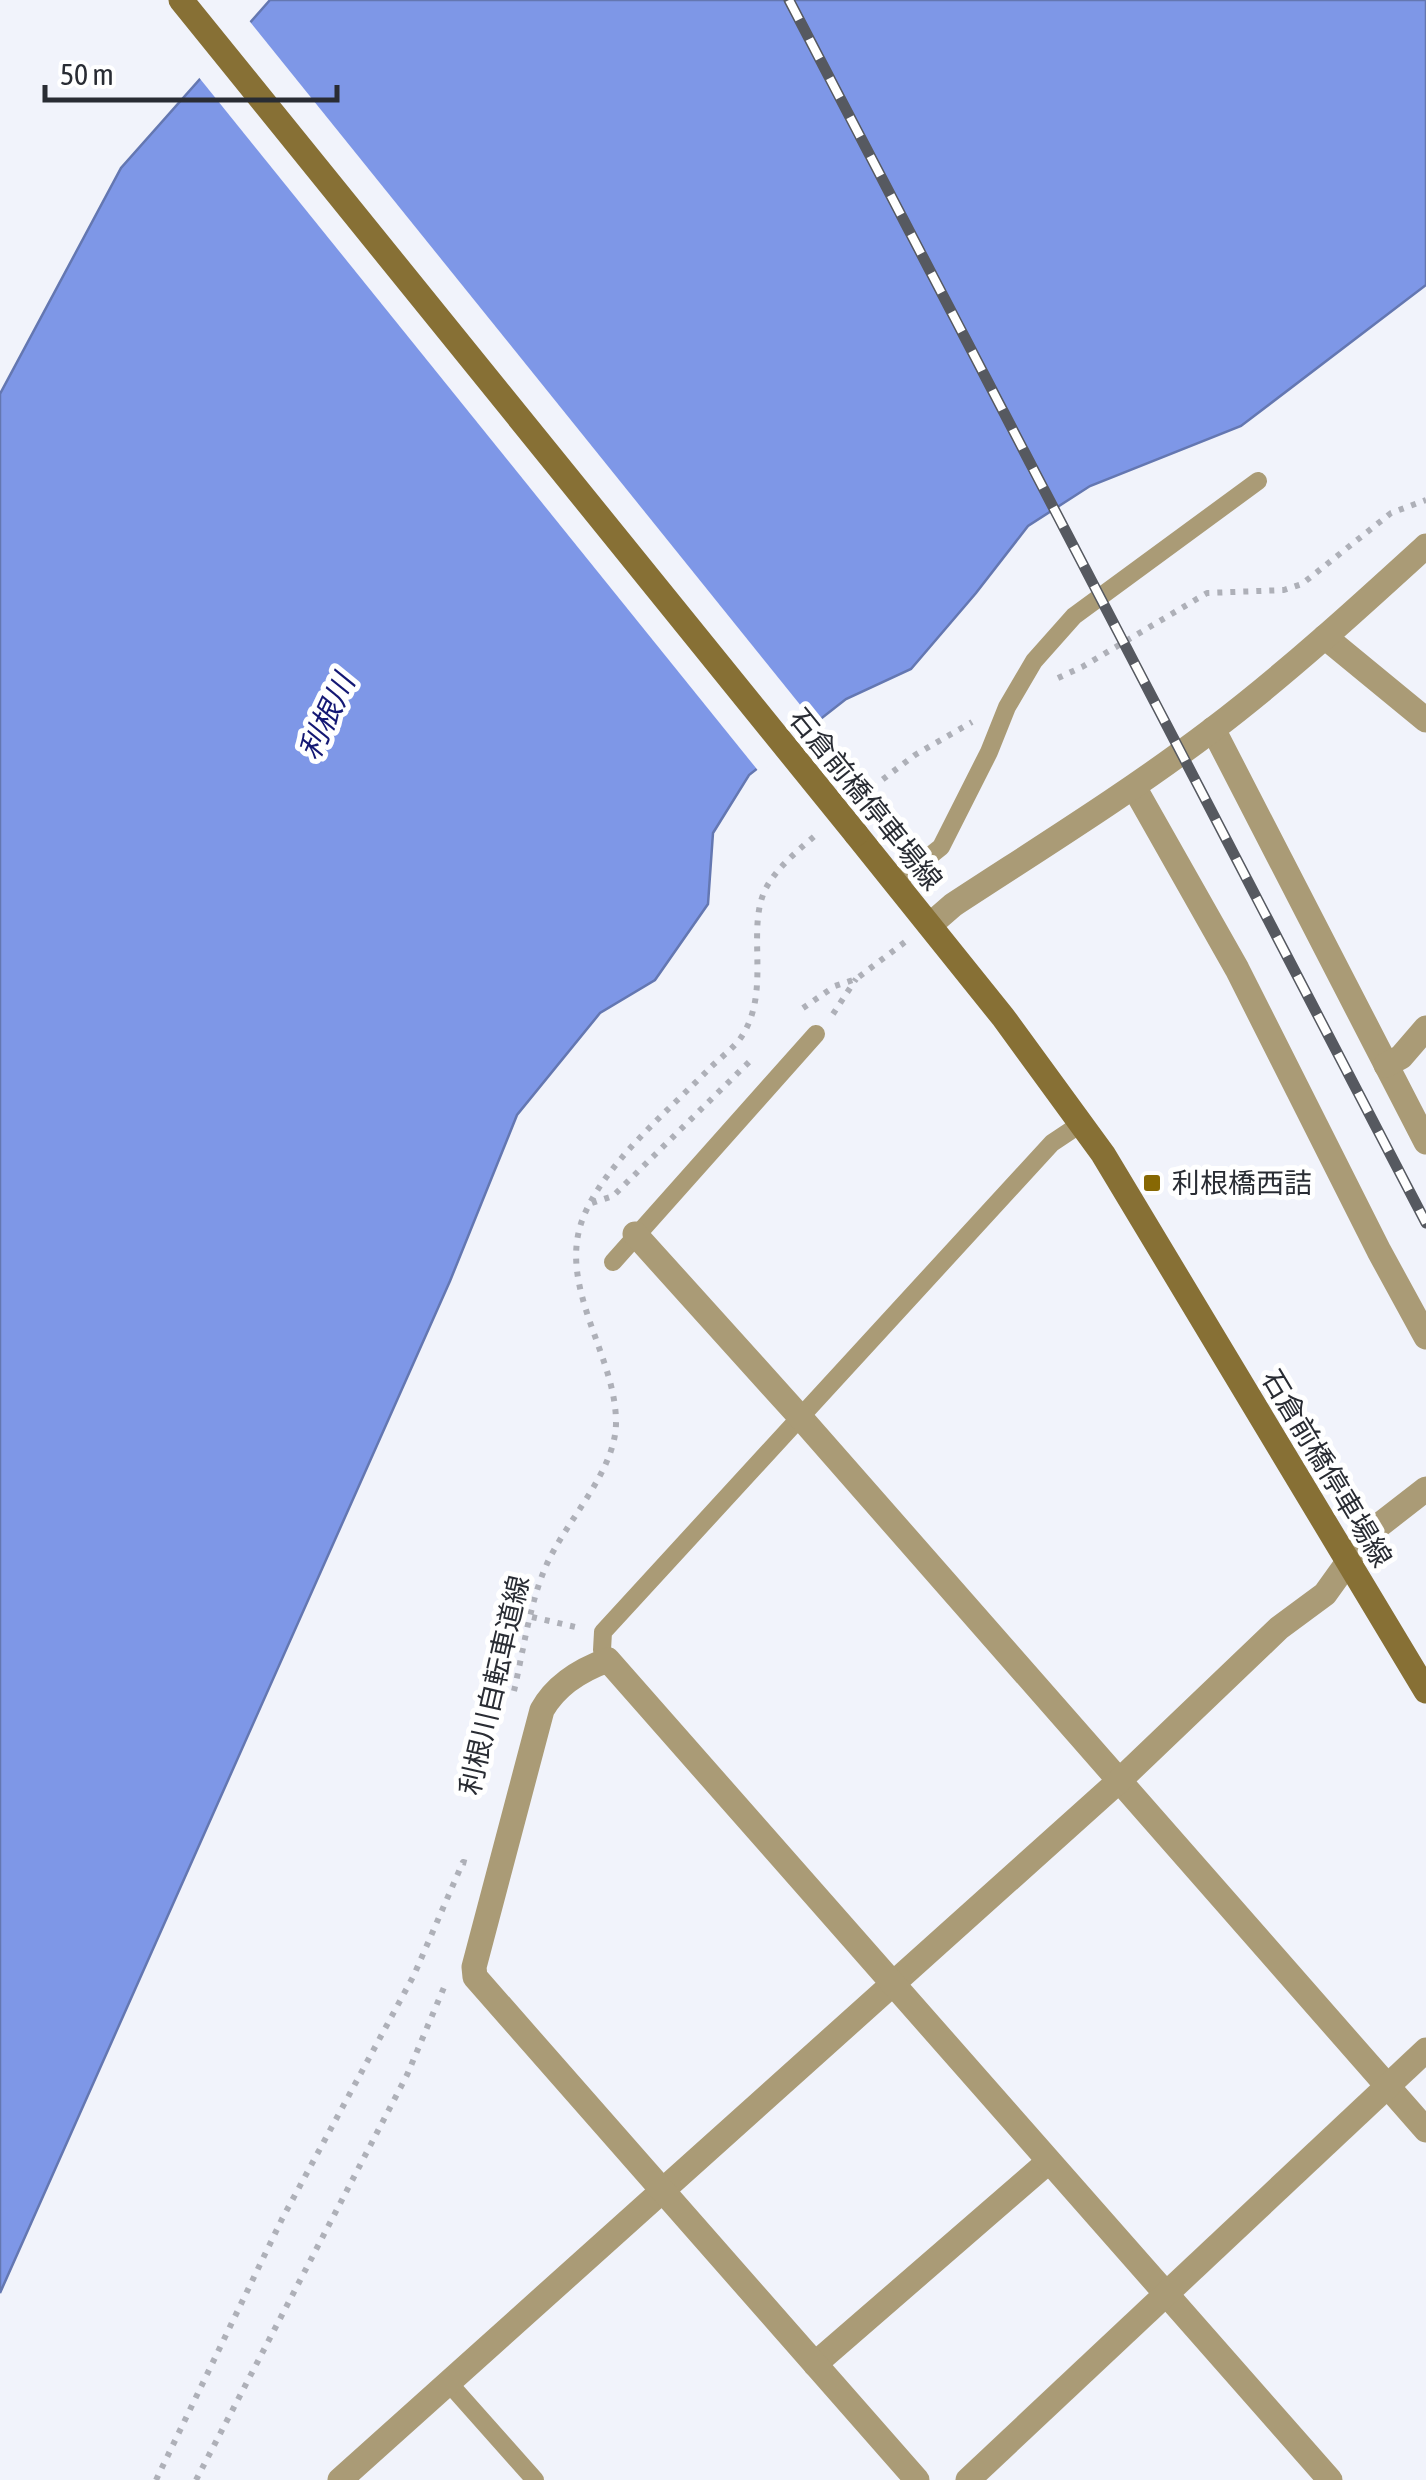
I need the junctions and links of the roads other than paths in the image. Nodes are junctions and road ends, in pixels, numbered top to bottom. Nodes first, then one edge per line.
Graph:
1 (181, 0) edge
2 (1258, 481) dead end
3 (1426, 546) edge
4 (1325, 636) junction
5 (1426, 720) edge
6 (1213, 729) junction
7 (1134, 786) junction
8 (896, 882) junction
9 (930, 924) junction
10 (1426, 1028) edge
11 (816, 1034) road end
12 (1386, 1065) junction
13 (1082, 1123) junction
14 (1426, 1142) edge
15 (635, 1234) junction
16 (613, 1262) dead end
17 (1426, 1337) edge
18 (801, 1418) junction
19 (1426, 1488) edge
20 (1349, 1563) junction
21 (608, 1660) junction
22 (1426, 1691) edge
23 (1120, 1780) junction
24 (892, 1983) junction
25 (1426, 2050) edge
26 (1389, 2084) junction
27 (1426, 2130) edge
28 (1048, 2162) junction
29 (663, 2190) junction
30 (1166, 2294) junction
31 (815, 2364) junction
32 (447, 2382) junction
33 (340, 2480) edge
34 (536, 2480) edge
35 (917, 2480) edge
36 (968, 2480) edge
37 (1330, 2480) edge

1 - 8 main road, 石倉前橋停車場線, bridge
2 - 8 lane
3 - 4 street
4 - 5 street
4 - 6 street
6 - 7 street
6 - 12 street
7 - 9 street
7 - 17 street
8 - 9 main road, 石倉前橋停車場線
9 - 13 main road, 石倉前橋停車場線
10 - 12 street
11 - 15 lane
12 - 14 street
13 - 18 lane
13 - 20 main road, 石倉前橋停車場線
15 - 16 lane
15 - 18 street
18 - 21 lane
18 - 23 street
19 - 20 street
20 - 22 main road, 石倉前橋停車場線
20 - 23 street
21 - 24 street
21 - 29 street
23 - 24 street
23 - 26 street
24 - 28 street
24 - 29 street
25 - 26 street
26 - 27 street
26 - 30 street
28 - 30 street
28 - 31 street
29 - 31 street
29 - 32 street
30 - 36 street
30 - 37 street
31 - 35 street
32 - 33 street
32 - 34 lane

